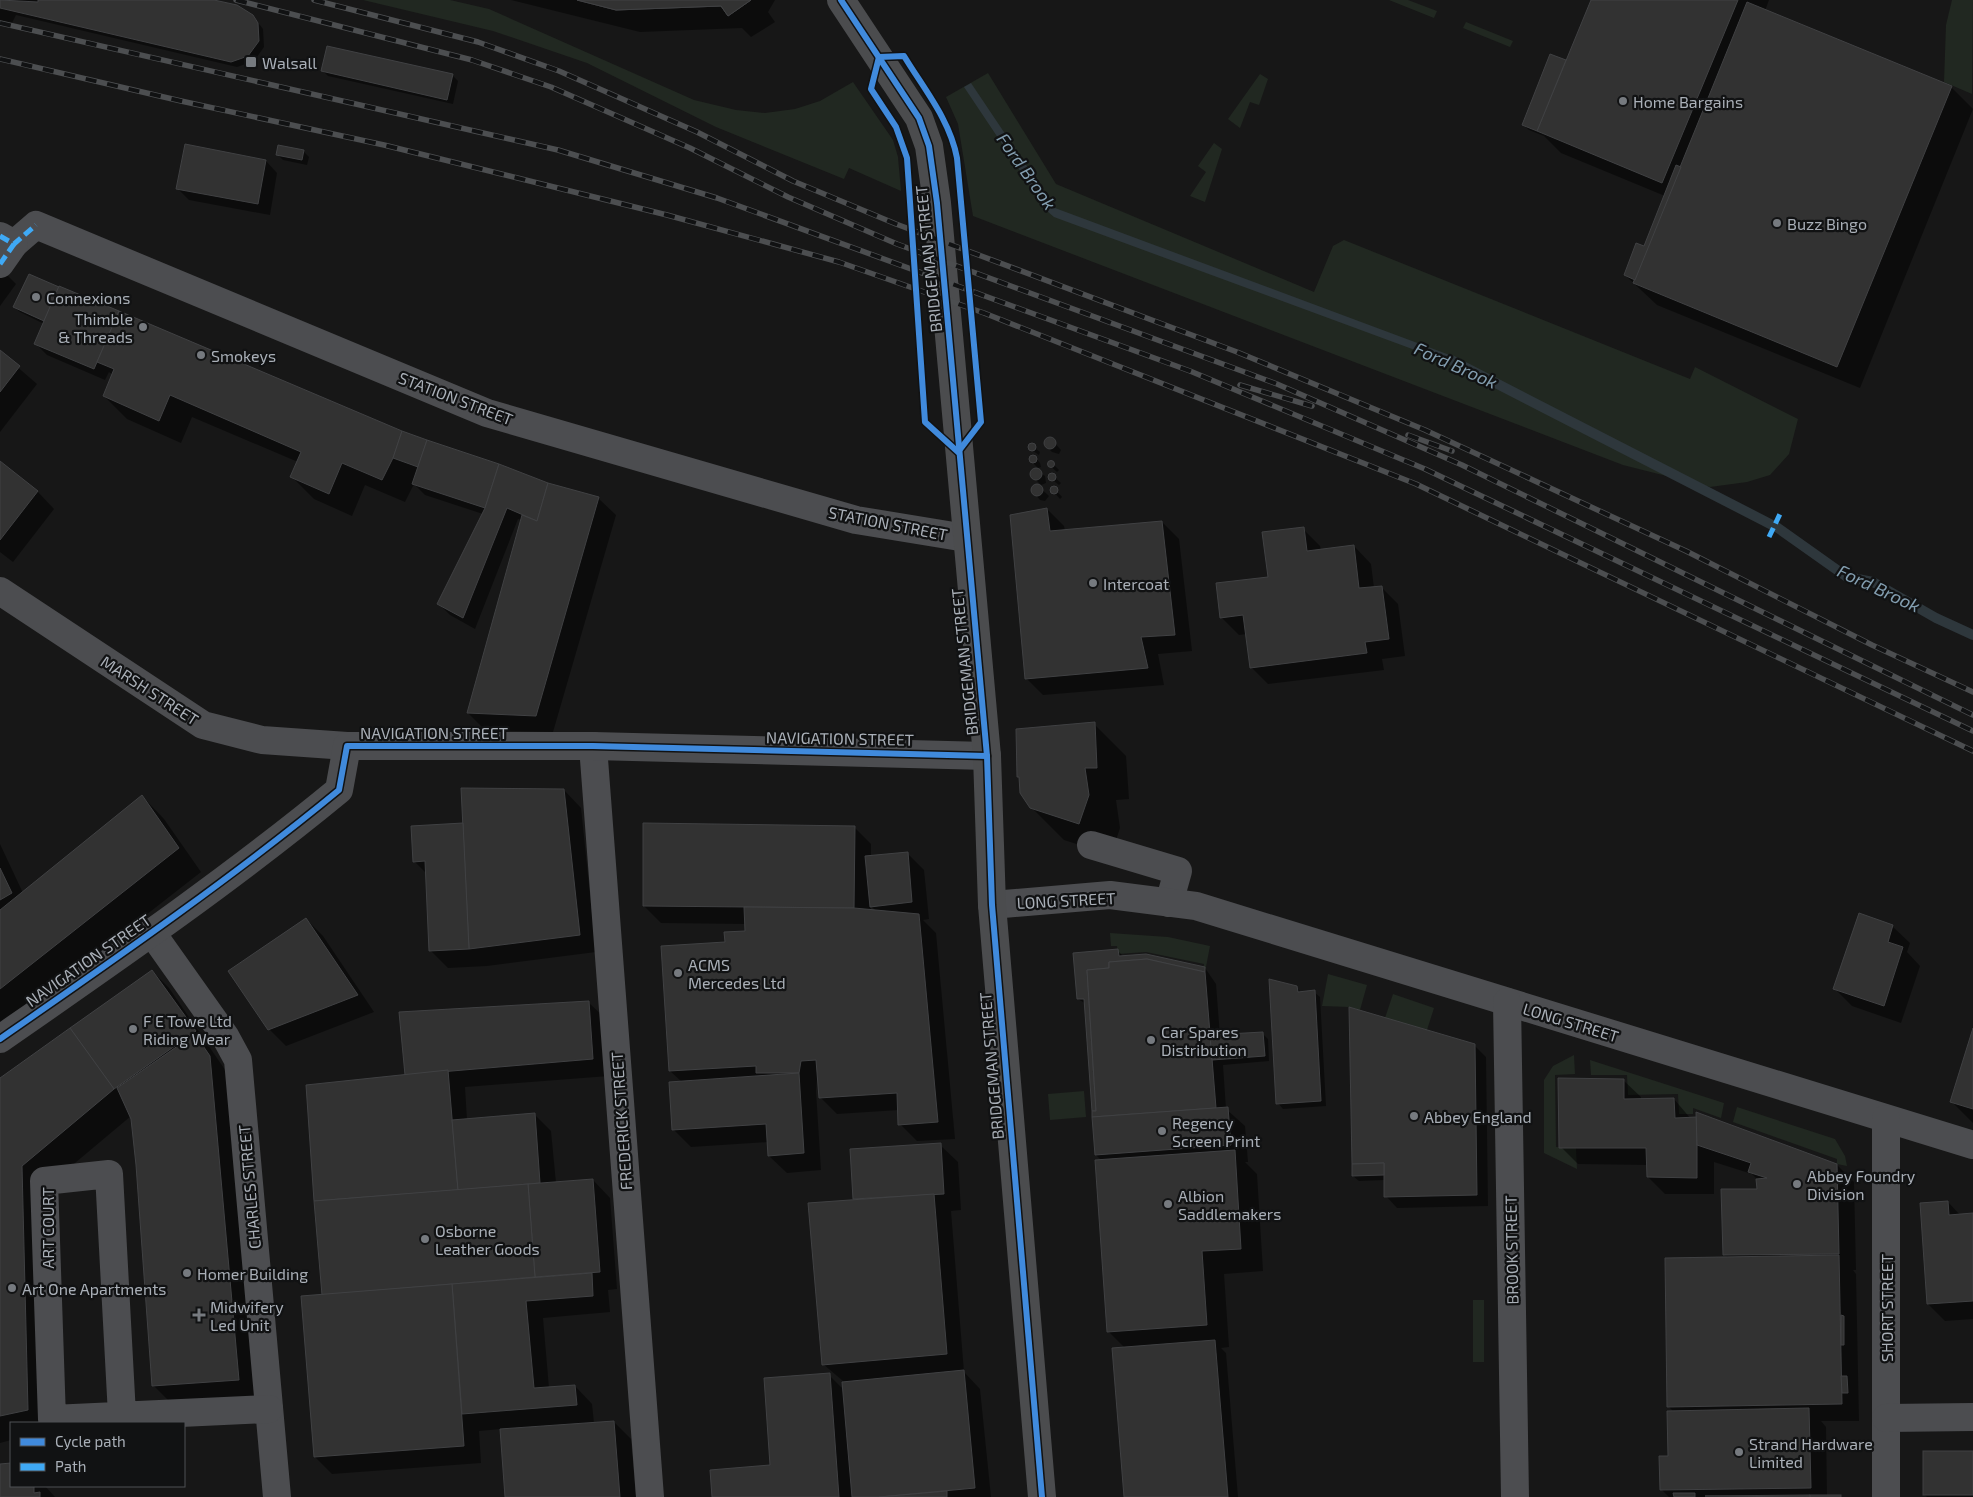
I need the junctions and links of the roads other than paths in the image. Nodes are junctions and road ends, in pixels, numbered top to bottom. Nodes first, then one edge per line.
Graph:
1 (841, 0) edge
2 (5, 248) edge
3 (966, 538) junction
4 (0, 591) edge
5 (348, 746) junction
6 (593, 746) junction
7 (987, 756) junction
8 (1091, 845) dead end
9 (1169, 903) junction
10 (992, 905) junction
11 (152, 933) junction
12 (1507, 1002) junction
13 (0, 1039) edge
14 (1886, 1119) junction
15 (1973, 1145) edge
16 (269, 1409) junction
17 (122, 1416) junction
18 (1886, 1418) junction
19 (1973, 1418) edge
20 (277, 1497) edge
21 (650, 1497) edge
22 (1042, 1497) edge
23 (1515, 1497) edge
24 (1886, 1497) edge

1 - 3 street, BRIDGEMAN STREET
2 - 3 street, STATION STREET
3 - 7 street, BRIDGEMAN STREET
4 - 5 street, MARSH STREET
5 - 6 street, NAVIGATION STREET
5 - 11 street, NAVIGATION STREET
6 - 7 street, NAVIGATION STREET
6 - 21 street, FREDERICK STREET
7 - 10 street, BRIDGEMAN STREET
8 - 9 street
9 - 10 street, LONG STREET
9 - 12 street, LONG STREET
10 - 22 street, BRIDGEMAN STREET
11 - 13 street, NAVIGATION STREET
11 - 16 street, CHARLES STREET
12 - 14 street, LONG STREET
12 - 23 street, BROOK STREET
14 - 15 street, LONG STREET
14 - 18 street, SHORT STREET
16 - 17 street, ART COURT
16 - 20 street, CHARLES STREET
17 - 17 street, ART COURT
18 - 19 street
18 - 24 street, SHORT STREET

